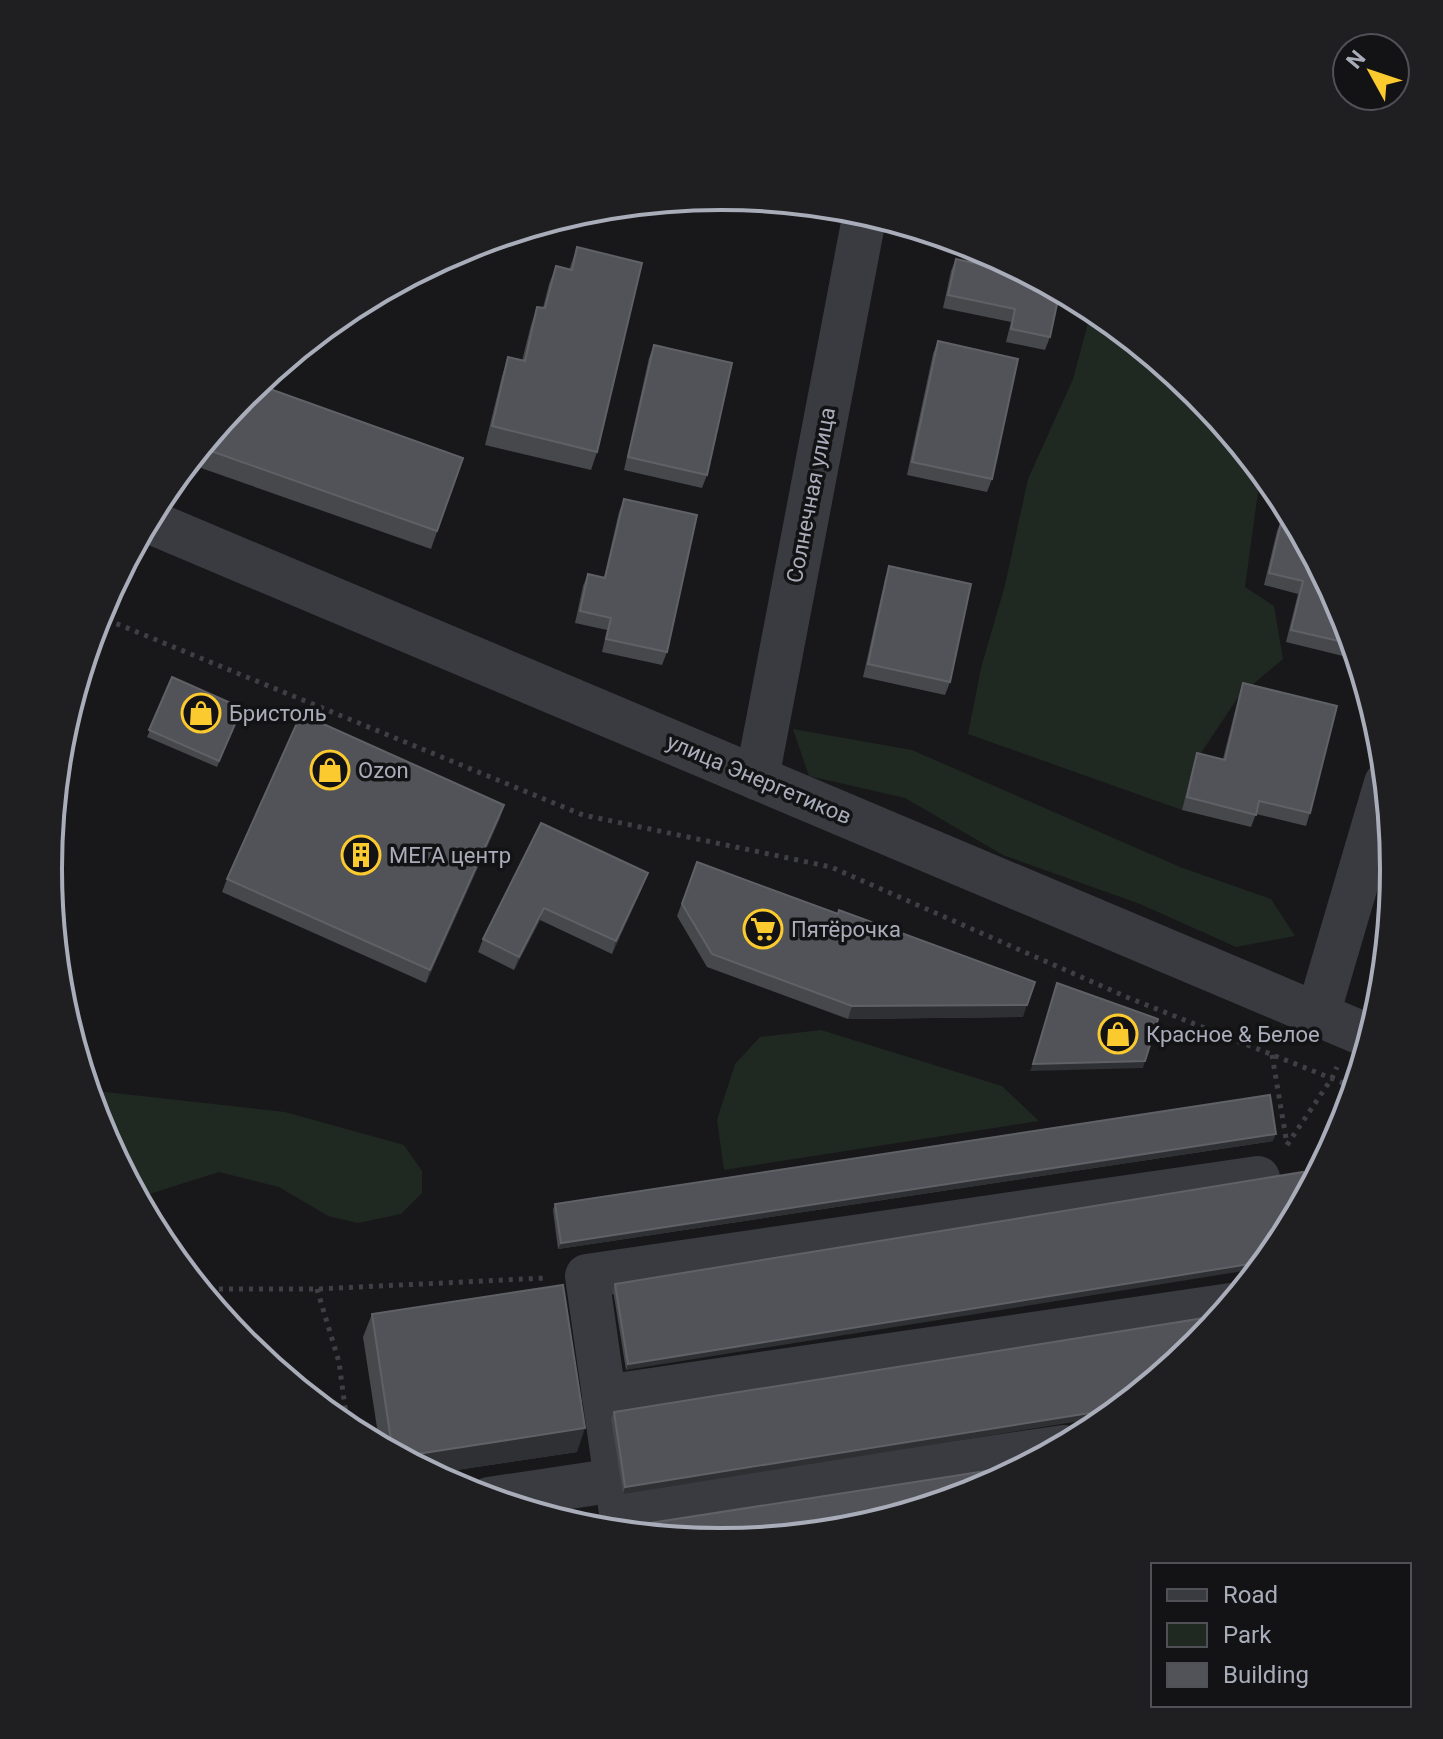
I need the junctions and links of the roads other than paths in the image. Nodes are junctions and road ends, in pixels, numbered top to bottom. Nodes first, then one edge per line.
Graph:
1 (863, 226) edge
2 (159, 526) edge
3 (757, 778) junction
4 (1378, 810) edge
5 (1318, 1014) junction
6 (1361, 1032) edge
7 (1258, 1178) edge
8 (1214, 1308) edge
9 (604, 1397) junction
10 (1030, 1452) edge
11 (616, 1480) junction
12 (514, 1495) edge

1 - 3 street, Солнечная улица
2 - 3 street, улица Энергетиков
3 - 5 street, улица Энергетиков
4 - 5 street
5 - 6 street, улица Энергетиков
7 - 9 street
8 - 9 street
9 - 11 street
10 - 11 street
11 - 12 street

